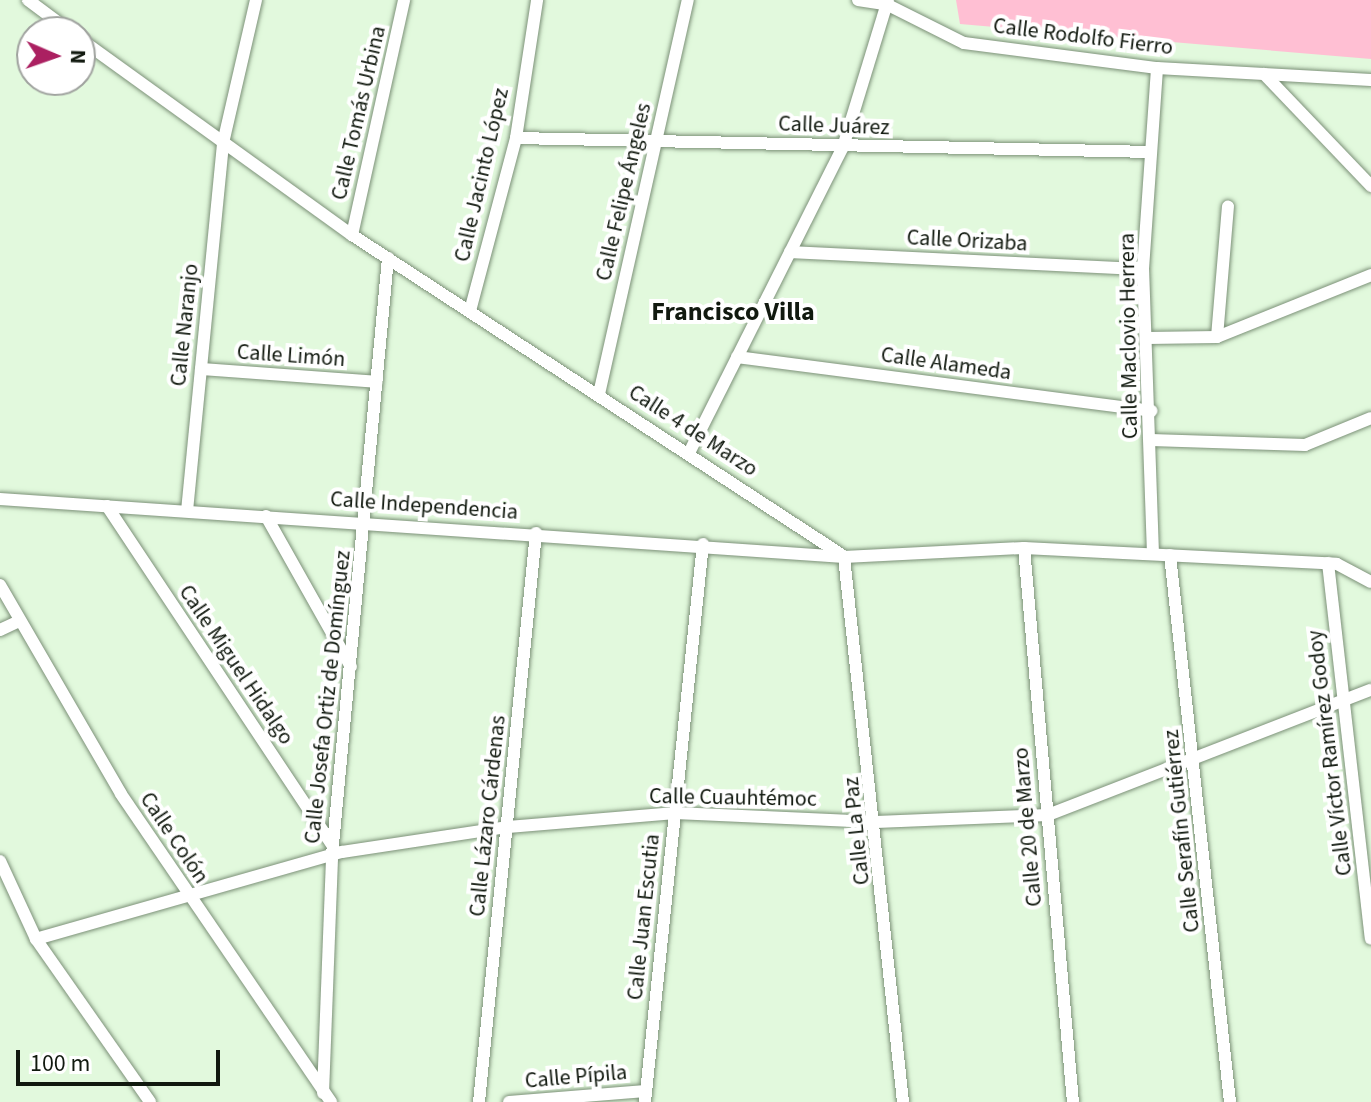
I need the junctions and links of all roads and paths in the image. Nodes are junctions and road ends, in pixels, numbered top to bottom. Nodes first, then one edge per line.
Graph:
1 (28, 0) edge
2 (256, 0) edge
3 (404, 0) edge
4 (537, 0) edge
5 (688, 0) edge
6 (858, 0) edge
7 (888, 3) edge
8 (50, 16) edge
9 (96, 51) edge
10 (1157, 68) junction
11 (1264, 74) junction
12 (1371, 80) edge
13 (516, 138) junction
14 (656, 141) junction
15 (223, 143) junction
16 (843, 147) junction
17 (1151, 152) junction
18 (1371, 186) edge
19 (1228, 206) dead end
20 (352, 235) junction
21 (790, 252) junction
22 (388, 258) junction
23 (1143, 269) junction
24 (1371, 275) edge
25 (470, 311) junction
26 (1217, 337) junction
27 (1147, 338) junction
28 (737, 357) junction
29 (201, 369) junction
30 (377, 382) junction
31 (599, 394) junction
32 (1151, 411) junction
33 (1371, 418) edge
34 (1151, 440) junction
35 (690, 451) junction
36 (0, 499) edge
37 (107, 506) junction
38 (187, 511) junction
39 (266, 516) junction
40 (366, 523) junction
41 (536, 533) junction
42 (703, 544) junction
43 (1024, 548) junction
44 (1153, 554) junction
45 (1170, 555) junction
46 (844, 557) junction
47 (1328, 563) junction
48 (1371, 582) edge
49 (0, 585) edge
50 (19, 621) junction
51 (0, 630) edge
52 (351, 667) junction
53 (1371, 690) edge
54 (1345, 703) junction
55 (1195, 761) junction
56 (675, 813) junction
57 (1048, 815) junction
58 (876, 822) junction
59 (508, 827) junction
60 (332, 850) junction
61 (0, 861) edge
62 (190, 898) junction
63 (36, 939) junction
64 (1371, 939) edge
65 (645, 1096) edge
66 (327, 1097) edge
67 (150, 1102) edge
68 (479, 1102) edge
69 (509, 1102) edge
70 (903, 1102) edge
71 (1073, 1102) edge
72 (1230, 1102) edge

1 - 8 street
2 - 15 street, Calle Naranjo
3 - 20 street, Calle Tomás Urbina
4 - 13 street, Calle Jacinto López
5 - 14 street, Calle Felipe Ángeles
6 - 7 street, Calle Rodolfo Fierro
7 - 10 street, Calle Rodolfo Fierro
7 - 16 street
9 - 15 street, Calle 4 de Marzo
10 - 11 street, Calle Rodolfo Fierro
10 - 17 street, Calle Maclovio Herrera
11 - 12 street, Calle Rodolfo Fierro
11 - 18 street
13 - 14 street, Calle Juárez
13 - 25 street, Calle Jacinto López
14 - 16 street, Calle Juárez
14 - 31 street, Calle Felipe Ángeles
15 - 20 street, Calle 4 de Marzo
15 - 29 street, Calle Naranjo
16 - 17 street, Calle Juárez
16 - 21 street
17 - 23 street, Calle Maclovio Herrera
19 - 26 street
20 - 22 street, Calle 4 de Marzo
21 - 23 street, Calle Orizaba
21 - 28 street
22 - 25 street, Calle 4 de Marzo
22 - 30 street, Calle Josefa Ortiz de Domínguez
23 - 27 street, Calle Maclovio Herrera
24 - 26 street
25 - 31 street, Calle 4 de Marzo
26 - 27 street
27 - 32 street, Calle Maclovio Herrera
28 - 32 street, Calle Alameda
28 - 35 street
29 - 30 street, Calle Limón
29 - 38 street, Calle Naranjo
30 - 40 street, Calle Josefa Ortiz de Domínguez
31 - 35 street, Calle 4 de Marzo
32 - 34 street, Calle Maclovio Herrera
33 - 34 street
34 - 44 street, Calle Maclovio Herrera
35 - 46 street, Calle 4 de Marzo
36 - 37 street, Calle Independencia
37 - 38 street, Calle Independencia
37 - 60 street, Calle Miguel Hidalgo
38 - 39 street, Calle Independencia
39 - 40 street, Calle Independencia
39 - 52 street
40 - 41 street, Calle Independencia
40 - 52 street, Calle Josefa Ortiz de Domínguez
41 - 42 street, Calle Independencia
41 - 59 street, Calle Lázaro Cárdenas
42 - 46 street, Calle Independencia
42 - 56 street, Calle Juan Escutia
43 - 44 street
43 - 46 street
43 - 57 street, Calle 20 de Marzo
44 - 45 street
45 - 47 street
45 - 55 street, Calle Serafín Gutiérrez
46 - 58 street, Calle La Paz
47 - 48 street
47 - 54 street, Calle Víctor Ramírez Godoy
49 - 50 street, Calle Colón
50 - 51 street
50 - 62 street, Calle Colón
52 - 60 street, Calle Josefa Ortiz de Domínguez
53 - 54 street, Calle Cuauhtémoc
54 - 55 street, Calle Cuauhtémoc
54 - 64 street, Calle Víctor Ramírez Godoy
55 - 57 street, Calle Cuauhtémoc
55 - 72 street, Calle Serafín Gutiérrez
56 - 58 street, Calle Cuauhtémoc
56 - 59 street, Calle Cuauhtémoc
56 - 65 street, Calle Juan Escutia
57 - 58 street, Calle Cuauhtémoc
57 - 71 street, Calle 20 de Marzo
58 - 70 street, Calle La Paz
59 - 60 street, Calle Cuauhtémoc
59 - 68 street, Calle Lázaro Cárdenas
60 - 62 street, Calle Cuauhtémoc
60 - 66 street, Calle Josefa Ortiz de Domínguez
61 - 63 street
62 - 63 street, Calle Cuauhtémoc
62 - 66 street, Calle Colón
63 - 67 street
65 - 69 street, Calle Pípila

